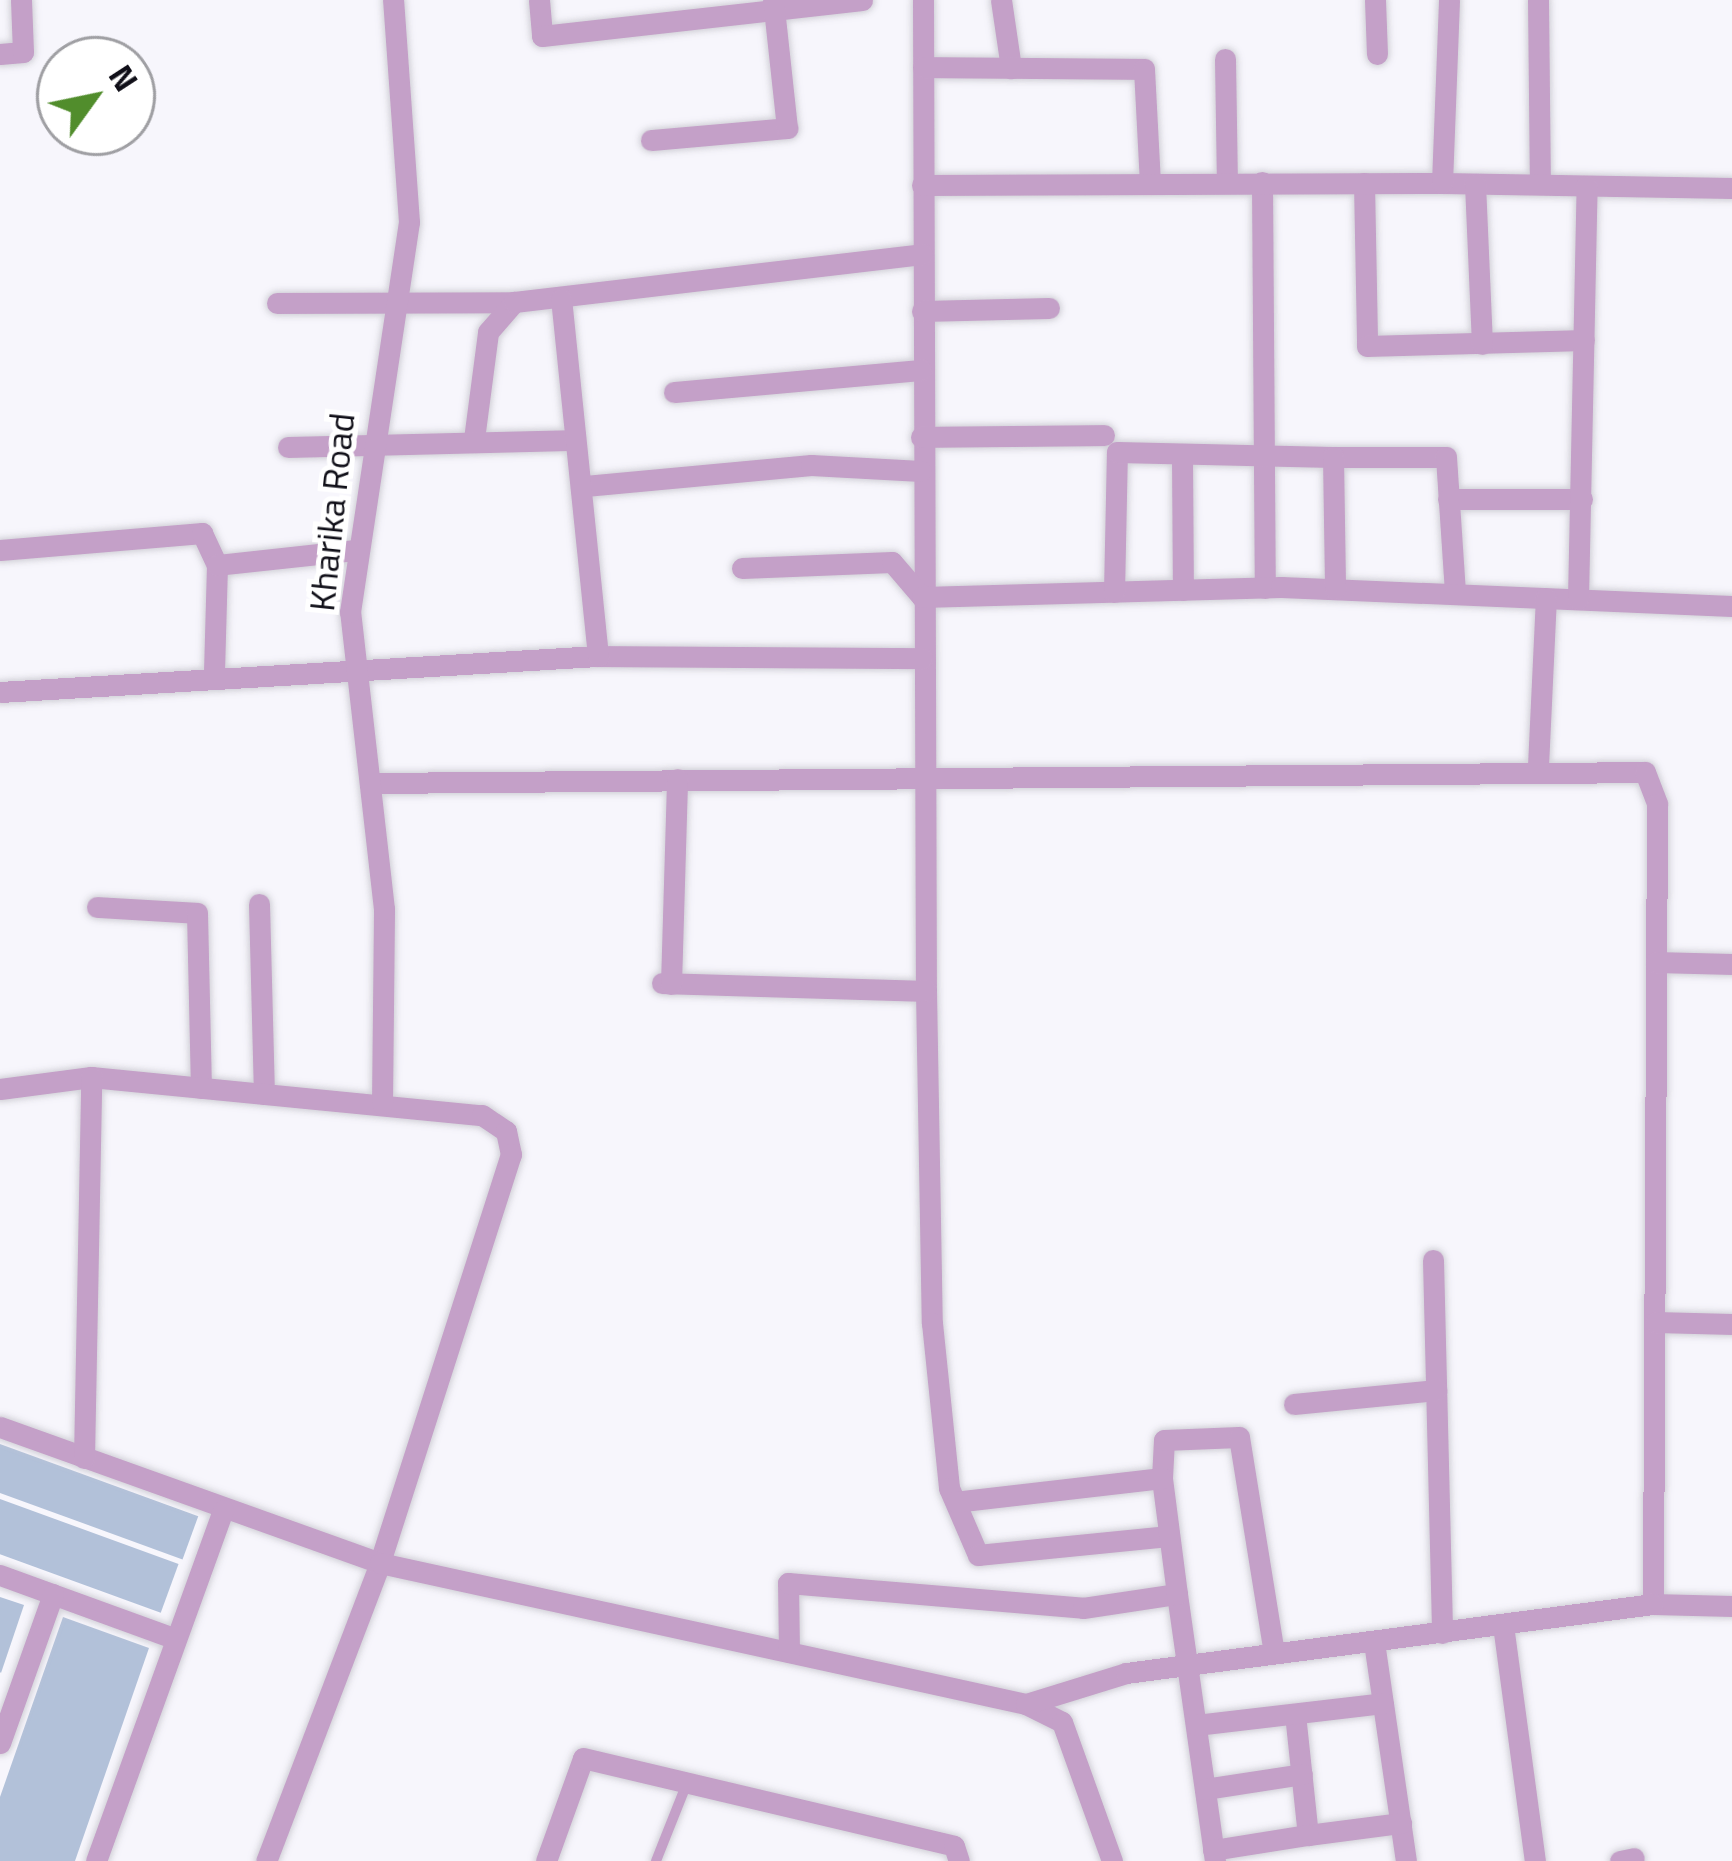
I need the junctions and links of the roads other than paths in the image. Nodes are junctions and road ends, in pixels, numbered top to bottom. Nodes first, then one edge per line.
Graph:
1 (21, 0) edge
2 (393, 0) edge
3 (539, 0) edge
4 (862, 0) edge
5 (923, 0) edge
6 (1001, 0) edge
7 (1375, 0) edge
8 (1449, 0) edge
9 (1538, 0) edge
10 (774, 8) edge
11 (0, 54) edge
12 (1377, 54) dead end
13 (1225, 59) dead end
14 (923, 67) junction
15 (1011, 68) junction
16 (651, 140) dead end
17 (1227, 182) junction
18 (1262, 182) junction
19 (1150, 183) junction
20 (1364, 183) junction
21 (1442, 184) junction
22 (1475, 184) junction
23 (1540, 184) junction
24 (922, 185) junction
25 (1587, 186) junction
26 (1732, 188) edge
27 (922, 254) junction
28 (561, 299) junction
29 (393, 300) junction
30 (514, 302) junction
31 (277, 303) dead end
32 (1049, 308) dead end
33 (922, 311) junction
34 (1584, 340) junction
35 (1482, 344) junction
36 (921, 370) junction
37 (674, 392) dead end
38 (1104, 435) dead end
39 (921, 437) junction
40 (474, 439) junction
41 (569, 440) junction
42 (368, 443) junction
43 (288, 447) dead end
44 (1183, 456) junction
45 (1333, 457) junction
46 (1261, 460) junction
47 (921, 471) junction
48 (584, 486) junction
49 (1448, 499) junction
50 (1582, 499) junction
51 (0, 550) edge
52 (356, 550) junction
53 (217, 565) junction
54 (742, 568) dead end
55 (1264, 588) junction
56 (1335, 589) junction
57 (1183, 590) junction
58 (1114, 592) junction
59 (1455, 594) junction
60 (922, 597) junction
61 (1546, 598) junction
62 (1578, 599) junction
63 (1732, 606) edge
64 (598, 656) junction
65 (922, 658) junction
66 (214, 672) junction
67 (357, 676) junction
68 (0, 692) edge
69 (1538, 766) junction
70 (923, 777) junction
71 (677, 778) junction
72 (370, 783) junction
73 (259, 904) dead end
74 (97, 907) dead end
75 (1656, 962) junction
76 (1732, 964) edge
77 (926, 991) junction
78 (92, 1078) junction
79 (200, 1088) junction
80 (0, 1089) edge
81 (264, 1094) junction
82 (382, 1104) junction
83 (1432, 1260) dead end
84 (1656, 1322) junction
85 (1732, 1324) edge
86 (1436, 1390) junction
87 (1294, 1404) dead end
88 (0, 1427) edge
89 (84, 1458) junction
90 (1162, 1478) junction
91 (956, 1502) junction
92 (223, 1510) junction
93 (1168, 1536) junction
94 (380, 1563) junction
95 (0, 1575) edge
96 (53, 1594) junction
97 (1177, 1594) junction
98 (1653, 1604) junction
99 (1732, 1606) edge
100 (1503, 1625) junction
101 (1442, 1633) junction
102 (176, 1640) junction
103 (1374, 1642) junction
104 (789, 1652) junction
105 (1274, 1652) junction
106 (1185, 1664) junction
107 (1026, 1703) junction
108 (1383, 1703) junction
109 (1295, 1714) junction
110 (1196, 1725) junction
111 (0, 1743) edge
112 (1302, 1774) junction
113 (687, 1783) junction
114 (1205, 1789) junction
115 (1400, 1823) junction
116 (1308, 1835) junction
117 (1214, 1856) edge
118 (96, 1861) edge
119 (266, 1861) edge
120 (547, 1861) edge
121 (656, 1861) edge
122 (959, 1861) edge
123 (1112, 1861) edge
124 (1406, 1861) edge
125 (1535, 1861) edge

1 - 11 street
2 - 29 street, Kharika Road
3 - 10 street
4 - 10 street
5 - 14 street
6 - 15 street
7 - 12 street
8 - 21 street
9 - 23 street
10 - 16 street
13 - 17 street
14 - 15 street
14 - 24 street
15 - 19 street
17 - 18 street
17 - 19 street
18 - 20 street
18 - 46 street
19 - 24 street
20 - 21 street
20 - 35 street
21 - 22 street
22 - 23 street
22 - 35 street
23 - 25 street
24 - 27 street
25 - 26 street
25 - 34 street
27 - 28 street
27 - 33 street
28 - 30 street
28 - 41 street
29 - 30 street
29 - 31 street
29 - 42 street, Kharika Road
30 - 40 street
32 - 33 street
33 - 36 street
34 - 35 street
34 - 50 street
36 - 37 street
36 - 39 street
38 - 39 street
39 - 47 street
40 - 41 street
40 - 42 street
41 - 48 street
42 - 43 street
42 - 52 street, Kharika Road
44 - 46 street
44 - 57 street
44 - 58 street
45 - 46 street
45 - 49 street
45 - 56 street
46 - 55 street
47 - 48 street
47 - 60 street
48 - 64 street
49 - 50 street
49 - 59 street
50 - 62 street
51 - 53 street
52 - 53 street
52 - 67 street, Kharika Road
53 - 66 street
54 - 60 street
55 - 56 street
55 - 57 street
56 - 59 street
57 - 58 street
58 - 60 street
59 - 61 street
60 - 65 street
61 - 62 street
61 - 69 street
62 - 63 street
64 - 65 street
64 - 67 street
65 - 70 street
66 - 67 street
66 - 68 street
67 - 72 street, Kharika Road
69 - 70 street
69 - 75 street
70 - 71 street
70 - 77 street
71 - 72 street
71 - 77 street
72 - 82 street, Kharika Road
73 - 81 street
74 - 79 street
75 - 76 street
75 - 84 street
77 - 91 street
78 - 79 street
78 - 80 street
78 - 89 street
79 - 81 street
81 - 82 street
82 - 94 street
83 - 86 street
84 - 85 street
84 - 98 street
86 - 87 street
86 - 101 street
88 - 89 street
89 - 92 street
90 - 91 street
90 - 93 street
90 - 105 street
91 - 93 street
92 - 94 street
92 - 102 street
93 - 97 street
94 - 104 street
94 - 119 street
95 - 96 street
96 - 102 street
96 - 111 street
97 - 104 street
97 - 106 street
98 - 99 street
98 - 100 street
100 - 101 street
100 - 125 street
101 - 103 street
102 - 118 street
103 - 105 street
103 - 108 street
104 - 107 street
105 - 106 street
106 - 107 street
106 - 110 street
107 - 123 street
108 - 109 street
108 - 115 street
109 - 110 street
109 - 112 street
110 - 114 street
112 - 114 street
112 - 116 street
113 - 120 street
113 - 121 lane
113 - 122 street
114 - 117 street
115 - 116 street
115 - 124 street
116 - 117 street

